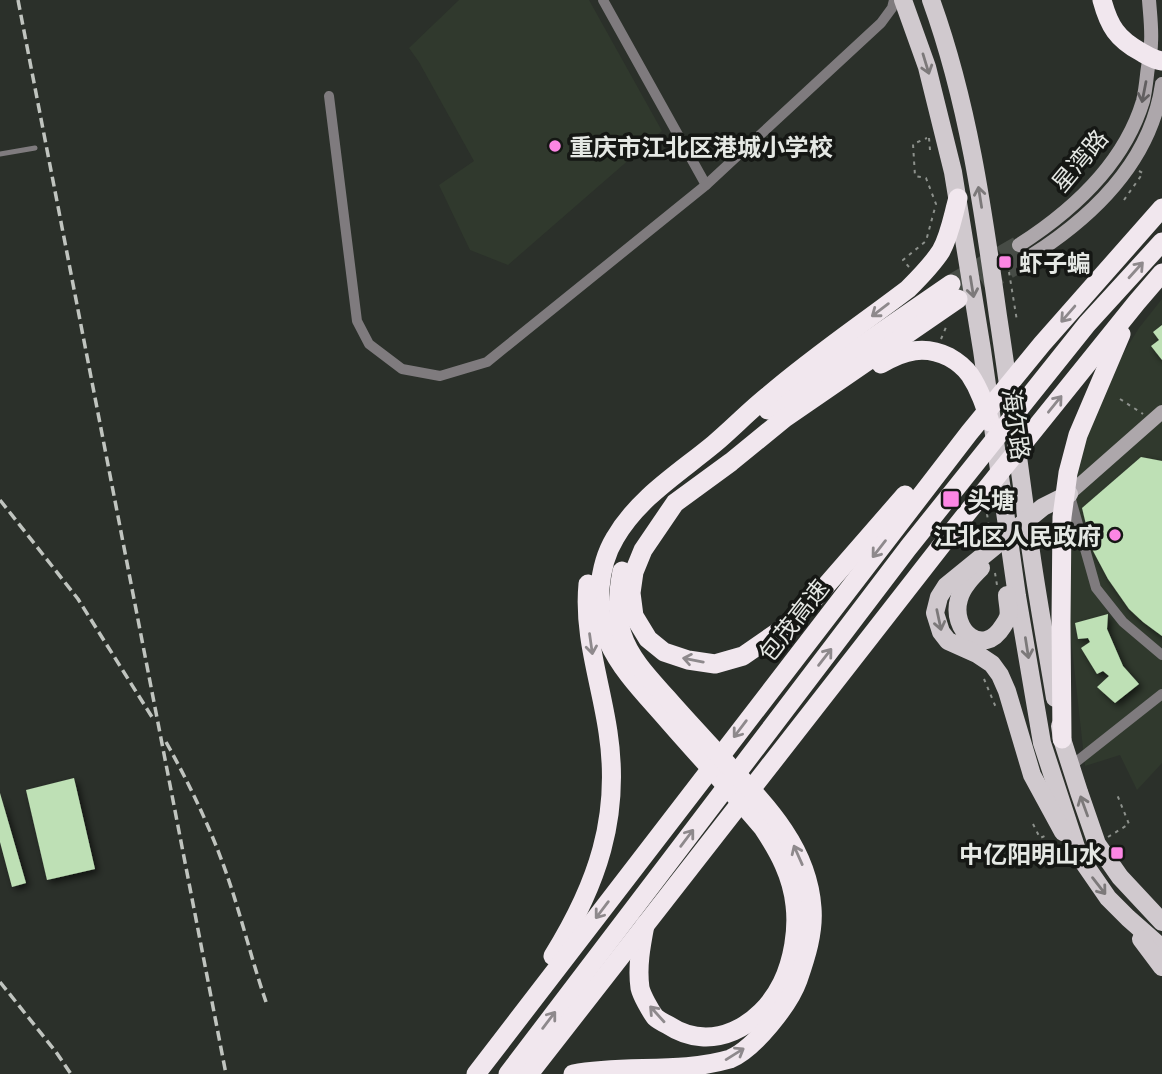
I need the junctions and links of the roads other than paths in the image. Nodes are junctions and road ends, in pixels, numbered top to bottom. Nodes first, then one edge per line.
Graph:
1 (603, 0) edge
2 (894, 0) edge
3 (903, 0) edge
4 (931, 0) edge
5 (1102, 0) edge
6 (1149, 0) edge
7 (881, 23) junction
8 (917, 35) junction
9 (1162, 61) edge
10 (1162, 84) edge
11 (329, 96) dead end
12 (35, 148) dead end
13 (0, 153) edge
14 (706, 185) junction
15 (1162, 190) edge
16 (958, 198) junction
17 (1162, 208) edge
18 (1162, 242) edge
19 (1019, 245) tunnel mouth
20 (1031, 256) tunnel mouth
21 (1162, 273) edge
22 (1095, 284) junction
23 (1137, 302) junction
24 (1042, 344) junction
25 (1157, 416) edge
26 (992, 429) junction
27 (714, 444) junction
28 (731, 462) junction
29 (662, 485) junction
30 (1069, 494) junction
31 (675, 503) junction
32 (1008, 557) junction
33 (1162, 655) edge
34 (1162, 694) edge
35 (1062, 739) junction
36 (1071, 766) junction
37 (756, 806) junction
38 (1079, 856) junction
39 (1155, 910) edge
40 (1128, 918) junction
41 (1162, 922) edge
42 (645, 925) junction
43 (1162, 948) edge
44 (1162, 967) edge
45 (466, 1074) edge
46 (476, 1074) edge
47 (508, 1074) edge
48 (528, 1074) edge
49 (573, 1074) edge

1 - 14 street
2 - 7 street
3 - 8 main road, 海尔路
35 -> 4 main road, 海尔路
5 - 9 highway
6 -> 19 street, 星湾路
7 - 8 street
7 - 14 street
8 -> 16 main road, 海尔路
10 - 20 street, 星湾路
11 - 14 street
12 - 13 lane
15 - 22 highway
16 -> 26 main road, 海尔路
16 -> 27 highway
17 - 22 highway, 包茂高速
47 -> 18 highway, 包茂高速
21 - 23 highway
22 -> 24 highway, 包茂高速
23 - 35 highway
42 -> 23 highway
24 -> 31 highway
24 -> 46 highway, 包茂高速
25 - 30 street
26 - 28 highway
26 - 32 main road, 海尔路
27 - 28 highway
27 - 29 highway
28 - 31 highway
29 - 37 highway
29 -> 45 highway
30 - 32 main road
30 - 33 street
30 -> 38 main road
31 - 37 highway
32 -> 38 main road, 海尔路
34 - 36 street
35 - 36 main road, 海尔路
39 -> 36 main road, 海尔路
37 -> 42 highway
49 -> 37 highway
38 -> 40 main road, 海尔路
39 - 41 main road, 海尔路
40 - 43 main road, 海尔路
40 - 44 main road
42 - 48 highway

